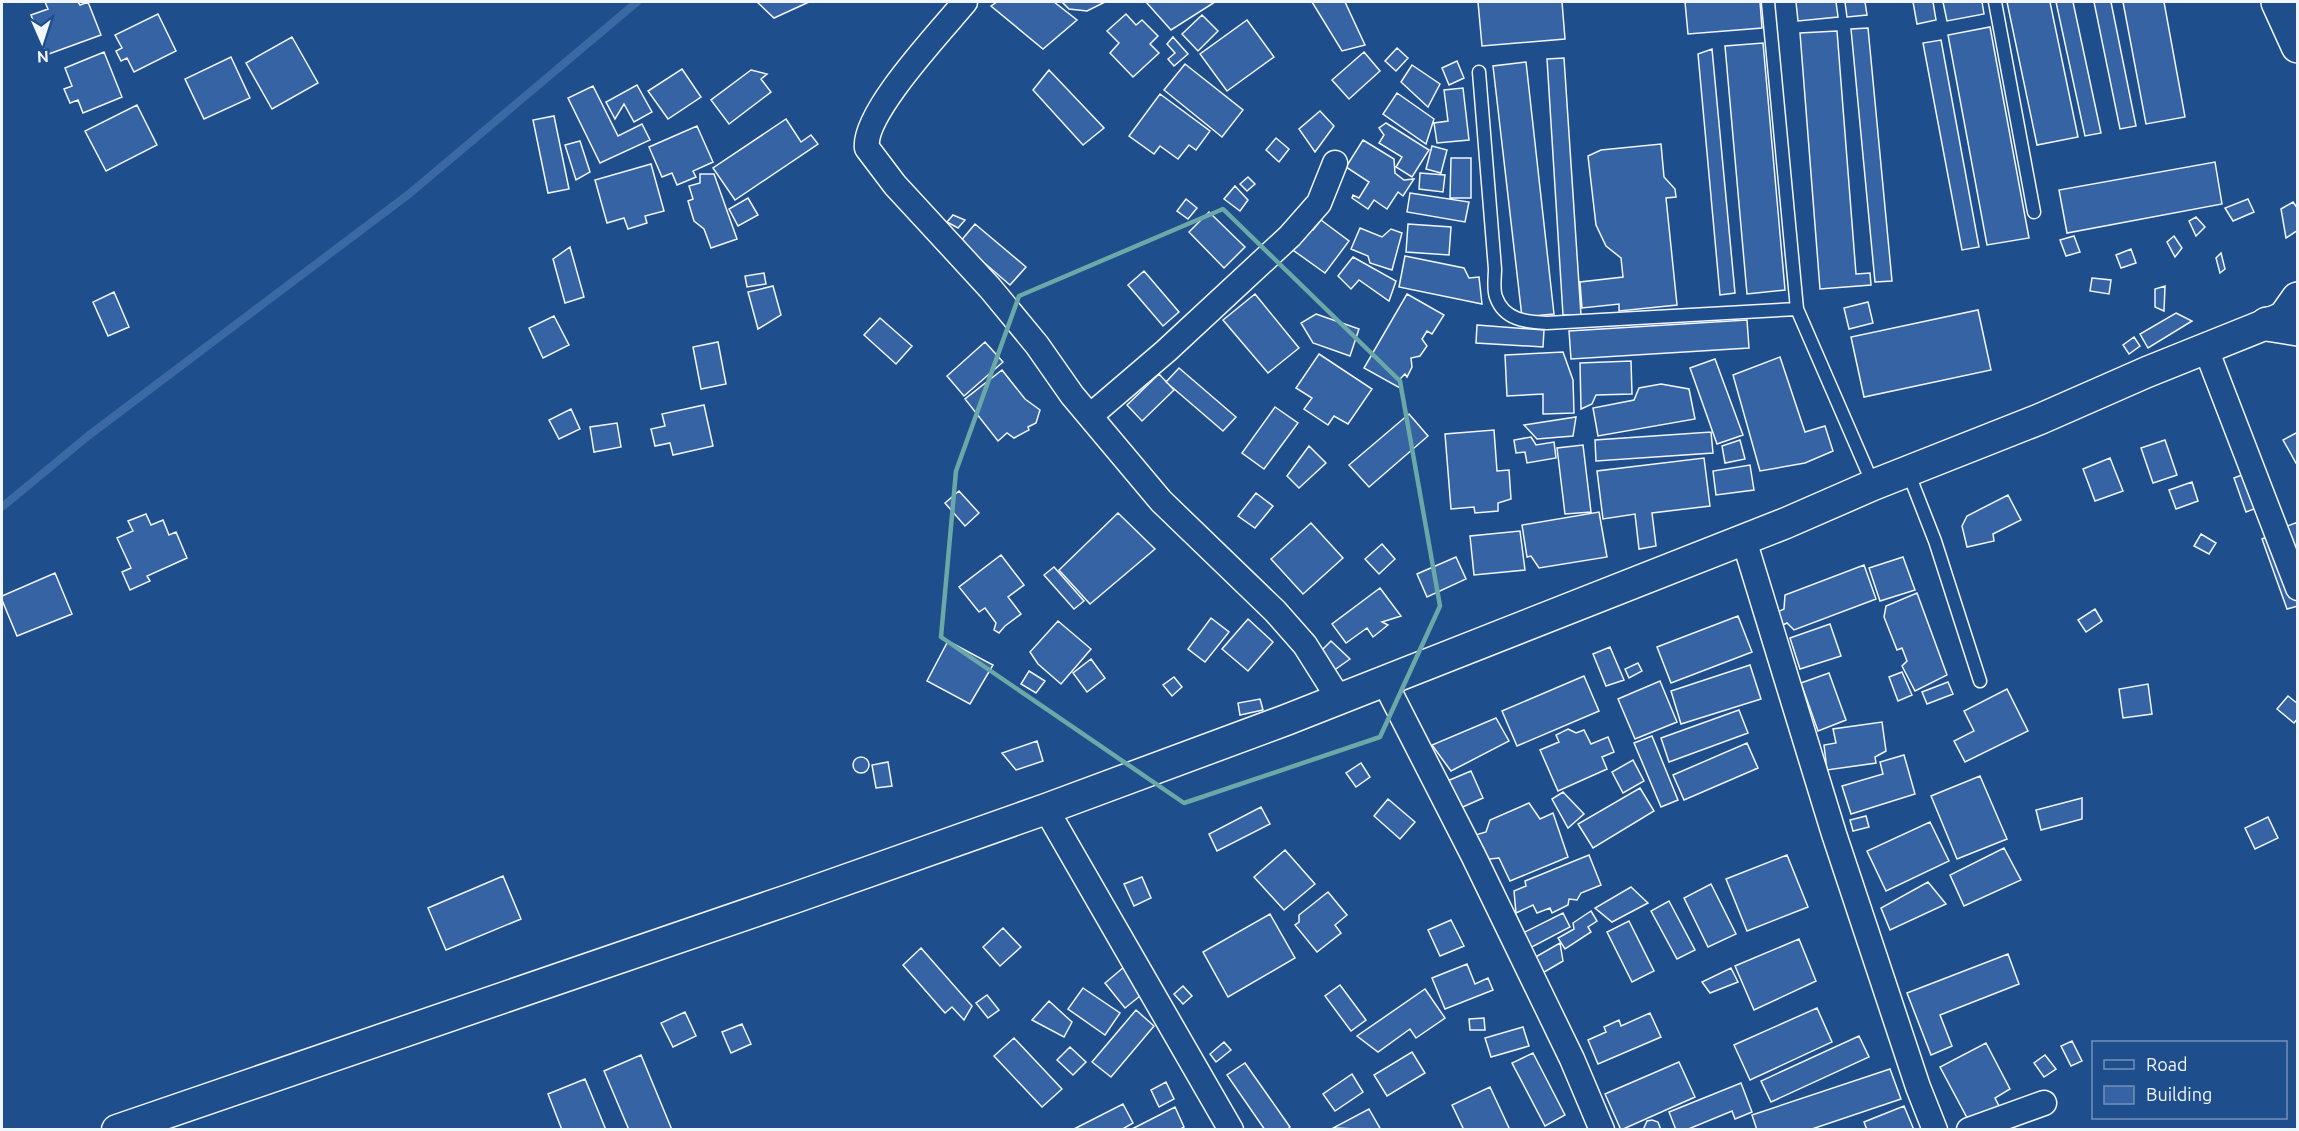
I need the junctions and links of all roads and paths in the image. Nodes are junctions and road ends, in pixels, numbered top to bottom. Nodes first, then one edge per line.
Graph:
1 (965, 2) edge
2 (1768, 2) edge
3 (1995, 2) edge
4 (2278, 2) edge
5 (2298, 46) edge
6 (1479, 72) dead end
7 (1335, 163) dead end
8 (2034, 212) dead end
9 (1797, 309) junction
10 (2289, 316) edge
11 (2206, 349) junction
12 (1090, 416) junction
13 (1908, 472) junction
14 (1873, 485) junction
15 (1744, 540) junction
16 (2298, 588) edge
17 (1384, 681) junction
18 (1980, 681) dead end
19 (1339, 699) junction
20 (1046, 809) junction
21 (2044, 1103) dead end
22 (150, 1124) edge
23 (117, 1130) edge
24 (1231, 1130) edge
25 (1602, 1130) edge
26 (1935, 1130) edge
27 (1969, 1130) edge

1 - 12 street
2 - 9 lane
3 - 8 lane
4 - 5 main road
6 - 9 lane
7 - 12 street
9 - 14 lane
10 - 11 street
11 - 13 street
11 - 16 street
12 - 19 street
13 - 14 street
13 - 18 lane
14 - 15 street
15 - 17 street
15 - 26 street
17 - 19 street
17 - 25 street
19 - 20 street
20 - 22 street
20 - 24 street
21 - 27 street
22 - 23 street

